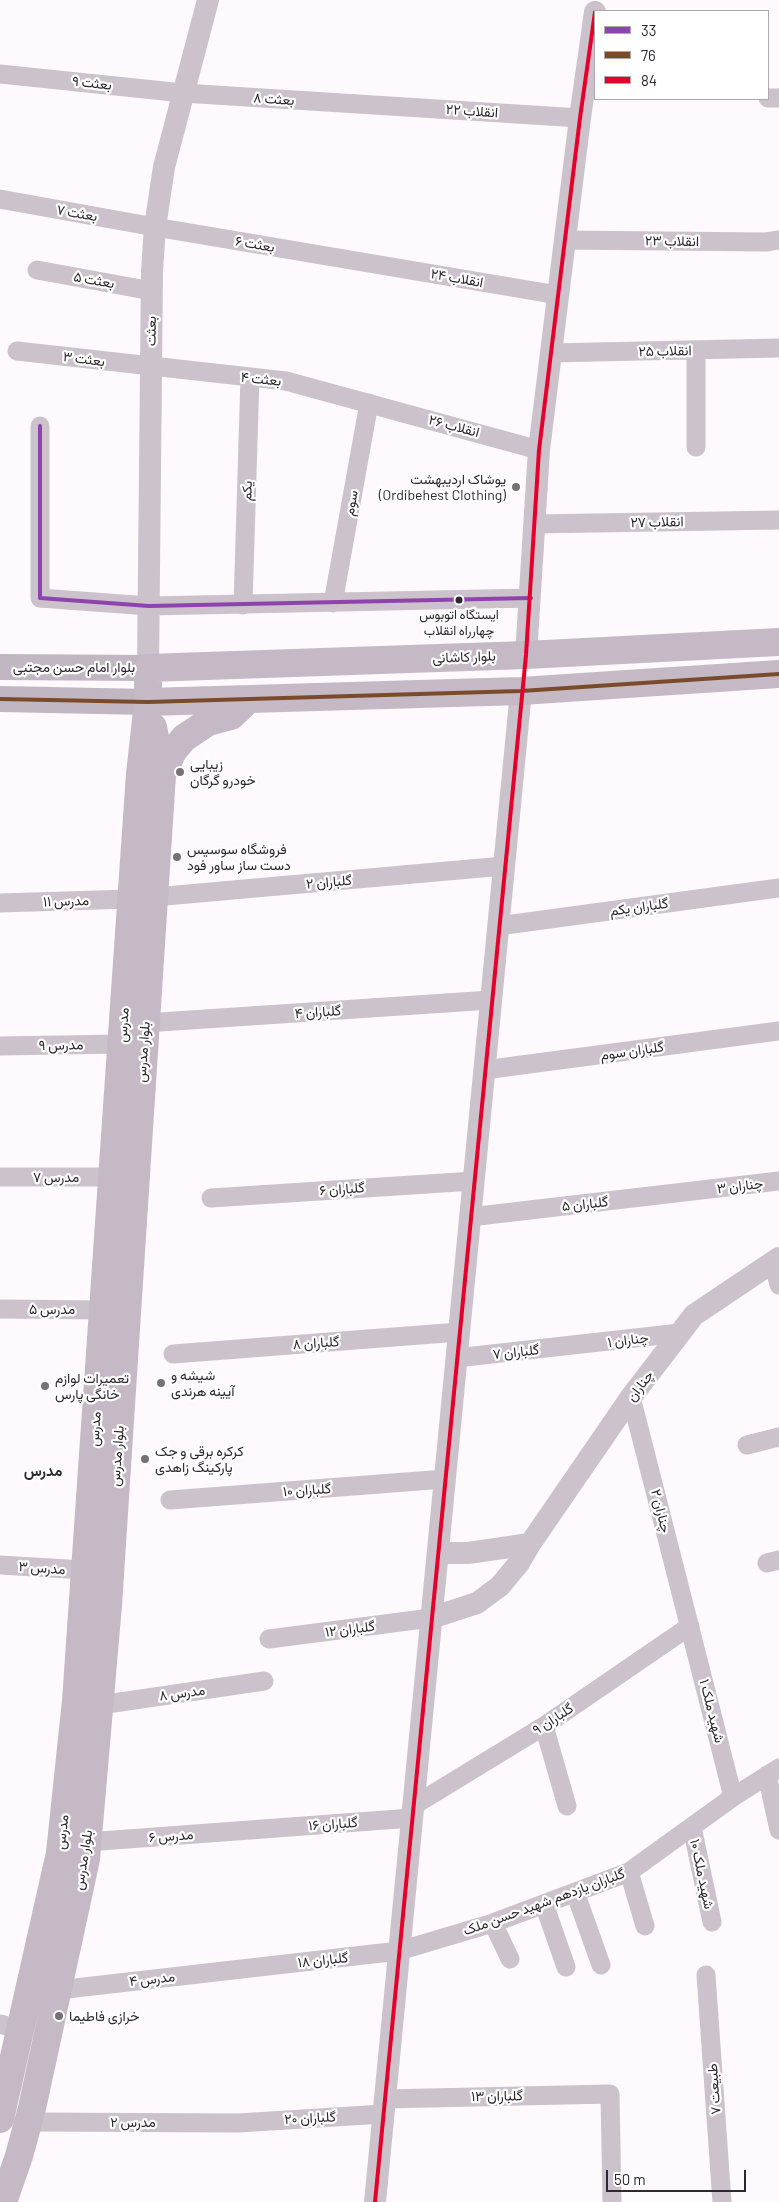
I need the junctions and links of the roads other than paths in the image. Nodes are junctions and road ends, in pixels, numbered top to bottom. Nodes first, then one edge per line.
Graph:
1 (208, 0) edge
2 (594, 22) edge
3 (0, 74) edge
4 (183, 93) junction
5 (365, 104) joint
6 (586, 104) edge
7 (0, 199) edge
8 (155, 227) junction
9 (565, 240) junction
10 (779, 240) edge
11 (356, 261) joint
12 (37, 270) dead end
13 (152, 290) junction
14 (558, 295) junction
15 (779, 348) edge
16 (696, 350) junction
17 (17, 351) dead end
18 (550, 353) junction
19 (151, 367) junction
20 (250, 377) junction
21 (368, 403) junction
22 (40, 426) dead end
23 (696, 447) dead end
24 (539, 450) junction
25 (779, 520) edge
26 (534, 524) junction
27 (531, 598) junction
28 (333, 603) junction
29 (242, 605) junction
30 (149, 606) junction
31 (779, 642) edge
32 (526, 655) junction
33 (0, 667) edge
34 (148, 668) junction
35 (779, 674) edge
36 (521, 691) junction
37 (0, 699) edge
38 (249, 699) junction
39 (148, 702) junction
40 (162, 775) junction
41 (504, 866) junction
42 (779, 888) edge
43 (143, 898) junction
44 (0, 903) edge
45 (498, 926) junction
46 (491, 1000) junction
47 (145, 1024) junction
48 (779, 1031) edge
49 (121, 1044) junction
50 (0, 1046) edge
51 (484, 1070) junction
52 (0, 1177) edge
53 (112, 1178) junction
54 (474, 1181) junction
55 (779, 1181) edge
56 (701, 1191) joint
57 (211, 1198) dead end
58 (470, 1217) junction
59 (776, 1259) edge
60 (779, 1285) edge
61 (0, 1309) edge
62 (103, 1310) junction
63 (459, 1332) junction
64 (680, 1333) junction
65 (576, 1346) joint
66 (172, 1354) dead end
67 (456, 1358) junction
68 (632, 1397) junction
69 (779, 1437) edge
70 (746, 1444) dead end
71 (103, 1476) junction
72 (445, 1479) junction
73 (170, 1500) dead end
74 (530, 1544) junction
75 (438, 1553) junction
76 (0, 1565) edge
77 (85, 1570) junction
78 (431, 1618) junction
79 (690, 1626) junction
80 (269, 1639) dead end
81 (264, 1681) dead end
82 (100, 1705) junction
83 (544, 1726) junction
84 (773, 1771) edge
85 (733, 1797) junction
86 (568, 1806) dead end
87 (412, 1812) junction
88 (692, 1827) junction
89 (255, 1830) joint
90 (779, 1830) edge
91 (87, 1842) junction
92 (629, 1872) junction
93 (575, 1892) junction
94 (544, 1904) junction
95 (712, 1922) dead end
96 (492, 1924) junction
97 (645, 1926) dead end
98 (399, 1951) junction
99 (510, 1959) dead end
100 (601, 1965) dead end
101 (566, 1968) dead end
102 (246, 1969) joint
103 (706, 1975) dead end
104 (58, 1990) junction
105 (11, 2027) edge
106 (384, 2107) junction
107 (0, 2119) edge
108 (28, 2122) junction
109 (238, 2123) joint
110 (3, 2202) edge
111 (375, 2202) edge
112 (612, 2202) edge
113 (722, 2202) edge

1 - 4 street, بعثت
2 - 6 street
3 - 4 street, بعثت ۹
4 - 5 street, ۸ بعثت
4 - 8 street, بعثت
5 - 6 street, انقلاب ۲۲
6 - 9 street
7 - 8 street, ۷ بعثت
8 - 11 street, ۶ بعثت
8 - 13 street, بعثت
9 - 10 street, انقلاب ۲۳
9 - 14 street
11 - 14 street, انقلاب ۲۴
12 - 13 street, ۵ بعثت
13 - 19 street, بعثت
14 - 18 street
15 - 16 street, انقلاب ۲۵
16 - 18 street, انقلاب ۲۵
16 - 23 street
17 - 19 street, ۳ بعثت
18 - 24 street
19 - 20 street, ۴ بعثت
19 - 30 street, بعثت
20 - 21 street, ۴ بعثت
20 - 29 street, یکم
21 - 24 street, انقلاب ۲۶
21 - 28 street, سوم
22 - 30 street
24 - 26 street
25 - 26 street, انقلاب ۲۷
26 - 27 street
27 - 28 street
27 - 32 street
28 - 29 street
29 - 30 street
30 - 34 street, بعثت
31 - 32 main road, بلوار کاشانی
32 - 34 main road, بلوار کاشانی
32 - 36 main road
33 - 34 main road, بلوار امام حسن مجتبی
34 - 39 main road
35 - 36 main road
36 - 38 main road
36 - 41 street
37 - 39 main road
38 - 39 main road
38 - 40 main road
39 - 40 main road, بلوار مدرس
39 - 43 main road, مدرس
40 - 43 main road, بلوار مدرس
41 - 43 street, گلباران ۲
41 - 45 street
42 - 45 street, گلباران یکم
43 - 44 street, مدرس ۱۱
43 - 47 main road, بلوار مدرس
43 - 49 main road, مدرس
45 - 46 street
46 - 47 street, گلباران ۴
46 - 51 street
47 - 71 main road, بلوار مدرس
48 - 51 street, گلباران سوم
49 - 50 street, مدرس ۹
49 - 53 main road, مدرس
51 - 54 street
52 - 53 street, مدرس ۷
53 - 62 main road, مدرس
54 - 57 street, گلباران ۶
54 - 58 street
55 - 56 street, چناران ۳
56 - 58 street, گلباران ۵
58 - 63 street
59 - 60 street
59 - 64 street, چناران
61 - 62 street, مدرس ۵
62 - 71 main road, مدرس
63 - 66 street, گلباران ۸
63 - 67 street
64 - 65 street, چناران ۱
64 - 68 street, چناران
65 - 67 street, ۷ گلباران
67 - 72 street
68 - 74 street, چناران
68 - 79 street, ۲ چناران
69 - 70 street
71 - 77 main road, مدرس
71 - 82 main road, بلوار مدرس
72 - 73 street, گلباران ۱۰
72 - 75 street
74 - 75 street
74 - 78 street, چناران
75 - 78 street
76 - 77 street, مدرس ۳
77 - 105 main road, مدرس
78 - 80 street, گلباران ۱۲
78 - 87 street
79 - 83 street, ۹ گلباران
79 - 85 street, ۱ شهید ملک
81 - 82 street, مدرس ۸
82 - 91 main road, بلوار مدرس
83 - 86 street
83 - 87 street, ۹ گلباران
84 - 85 street, گلباران یازدهم شهید حسن ملک
84 - 90 street
85 - 88 street, گلباران یازدهم شهید حسن ملک
87 - 89 street, گلباران ۱۶
87 - 98 street
88 - 92 street, گلباران یازدهم شهید حسن ملک
88 - 95 street, ۱۰ شهید ملک
89 - 91 street, مدرس ۶
91 - 104 main road, بلوار مدرس
92 - 93 street, گلباران یازدهم شهید حسن ملک
92 - 97 street
93 - 94 street, گلباران یازدهم شهید حسن ملک
93 - 100 street
94 - 96 street, گلباران یازدهم شهید حسن ملک
94 - 101 street
96 - 98 street, گلباران یازدهم شهید حسن ملک
96 - 99 street
98 - 102 street, گلباران ۱۸
98 - 106 street
102 - 104 street, مدرس ۴
103 - 113 street, طبیعت ۷
104 - 108 main road, بلوار مدرس
105 - 107 main road, مدرس
106 - 109 street, گلباران ۲۰
106 - 111 street
106 - 112 street, ۱۳ گلباران
108 - 109 street, مدرس ۲
108 - 110 main road, بلوار مدرس

